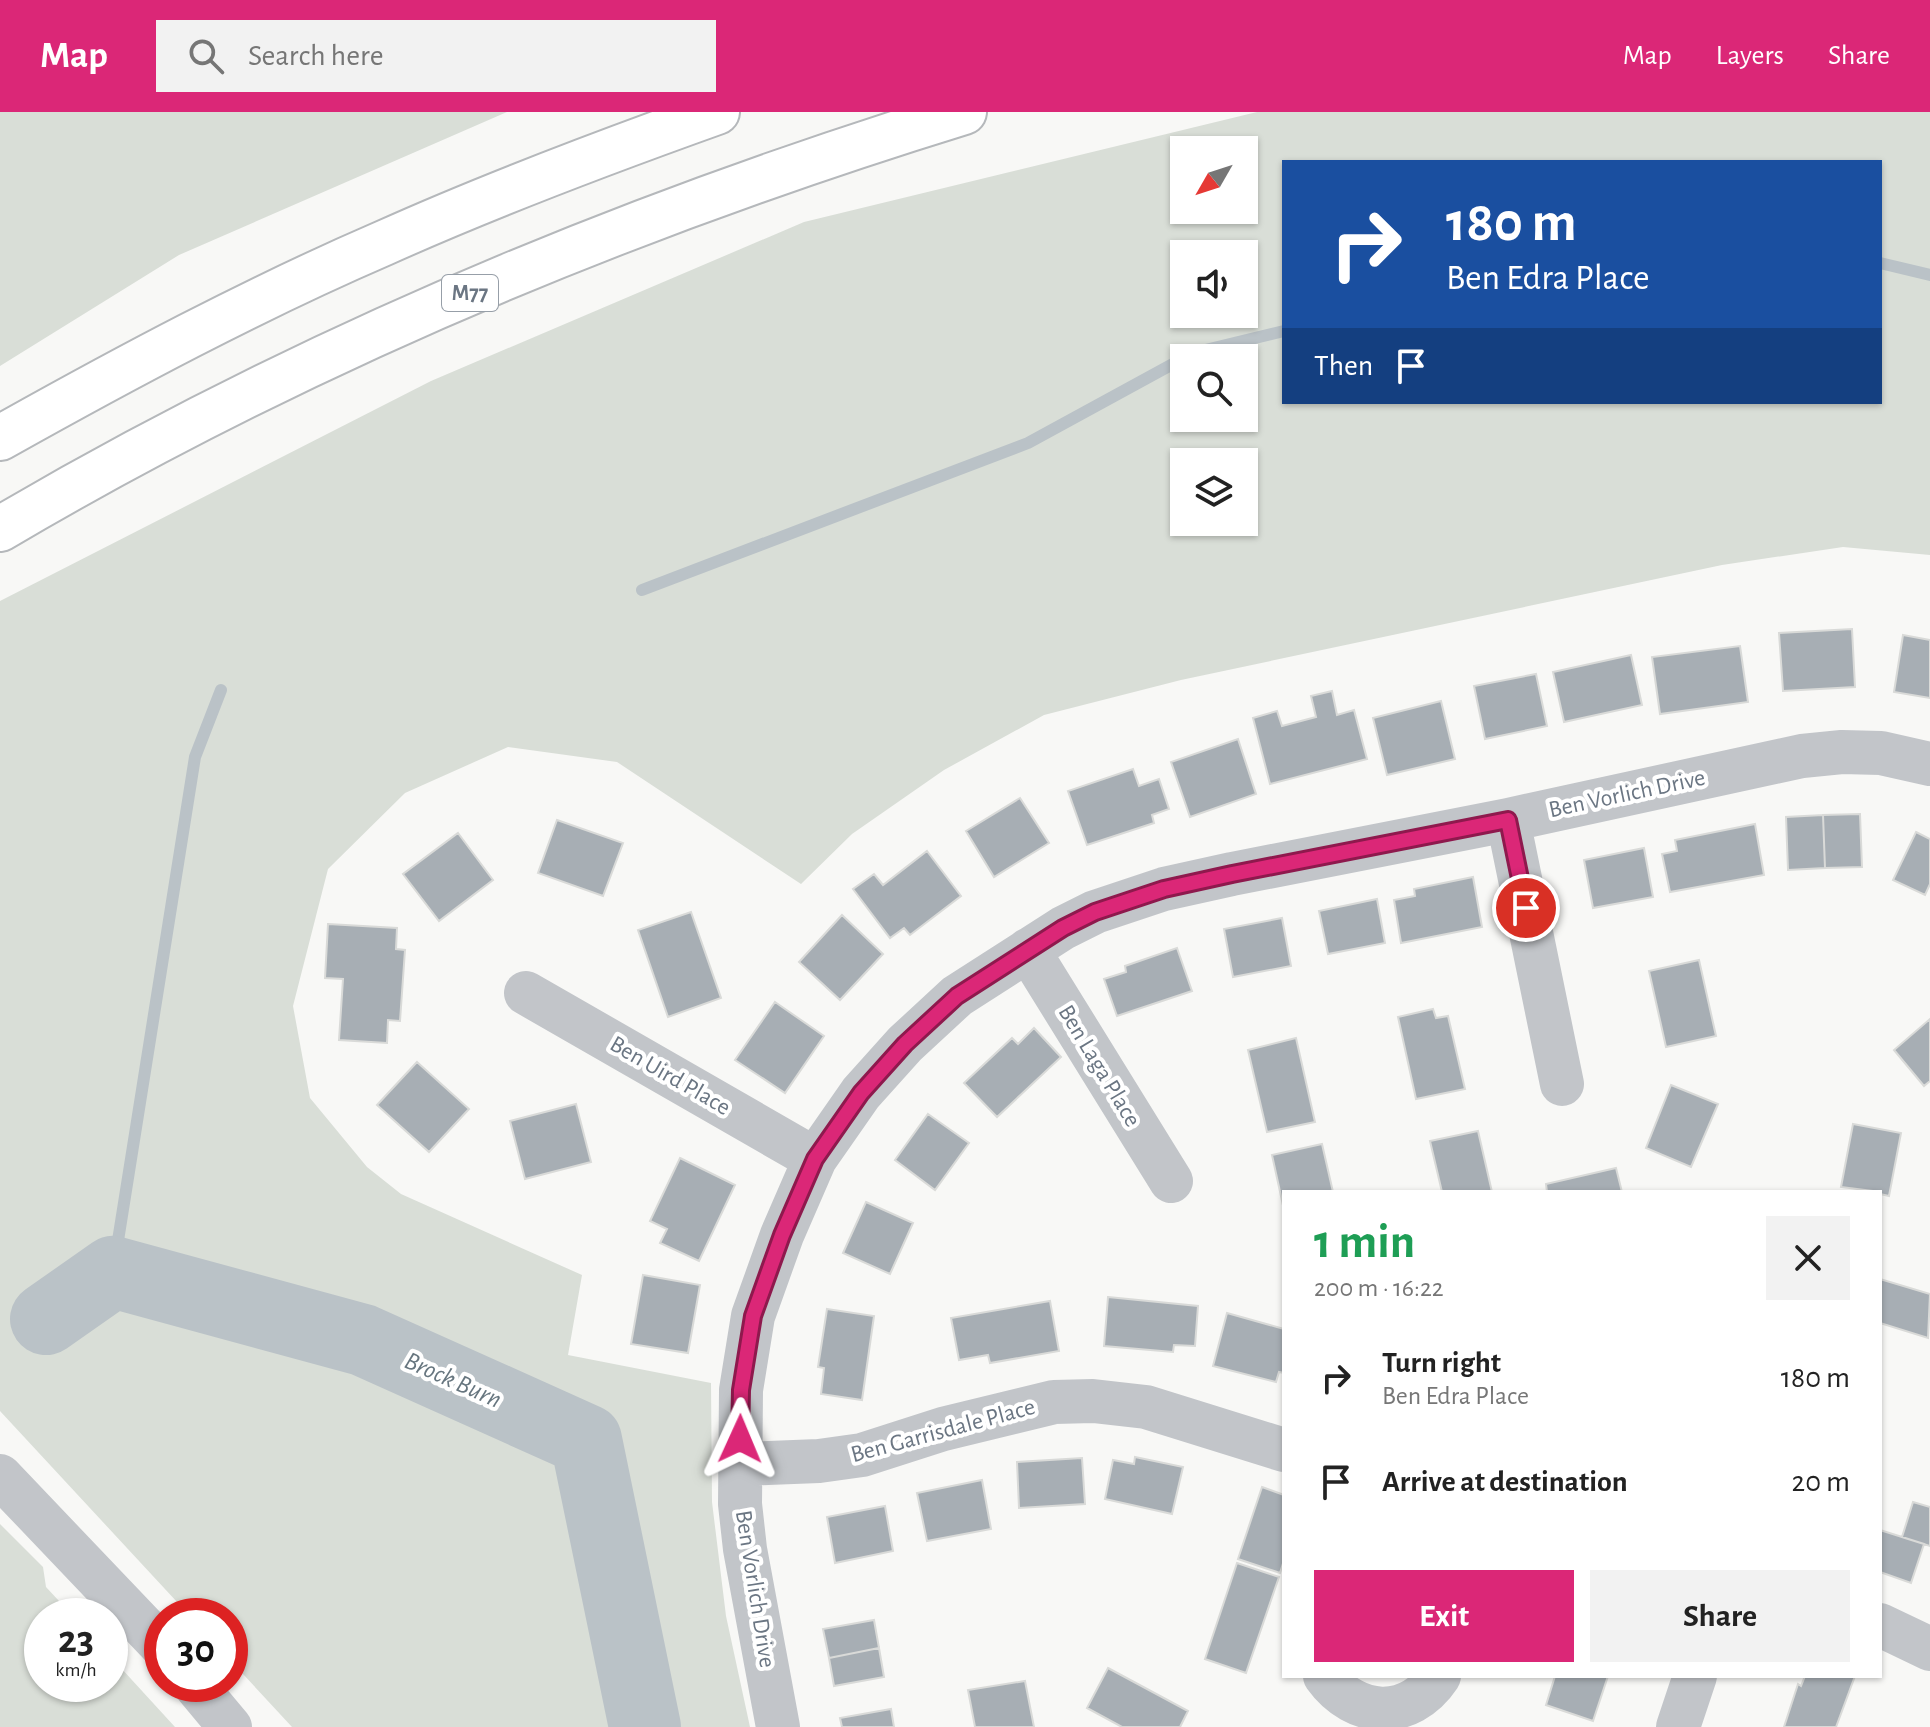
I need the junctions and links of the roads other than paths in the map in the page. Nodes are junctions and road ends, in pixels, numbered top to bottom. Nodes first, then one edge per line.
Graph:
1 (717, 112) edge
2 (964, 112) edge
3 (0, 438) edge
4 (0, 529) edge
5 (1930, 764) edge
6 (1508, 820) junction
7 (1028, 950) junction
8 (526, 993) dead end
9 (1562, 1084) dead end
10 (815, 1159) junction
11 (1171, 1181) dead end
12 (1282, 1449) edge
13 (740, 1464) junction
14 (0, 1476) edge
15 (1882, 1626) edge
16 (144, 1627) edge
17 (1930, 1649) edge
18 (1327, 1678) edge
19 (1437, 1678) edge
20 (1694, 1678) edge
21 (209, 1702) edge
22 (230, 1727) edge
23 (778, 1727) edge
24 (1678, 1727) edge

1 - 3 highway
2 - 4 highway, M77
5 - 6 street, Ben Vorlich Drive
6 - 7 street, Ben Vorlich Drive
6 - 9 street
7 - 10 street, Ben Vorlich Drive
7 - 11 street, Ben Laga Place
8 - 10 street, Ben Uird Place
10 - 13 street, Ben Vorlich Drive
12 - 13 street, Ben Garrisdale Place
13 - 23 street, Ben Vorlich Drive
14 - 16 street
15 - 17 street
18 - 19 street
20 - 24 street
21 - 22 street

